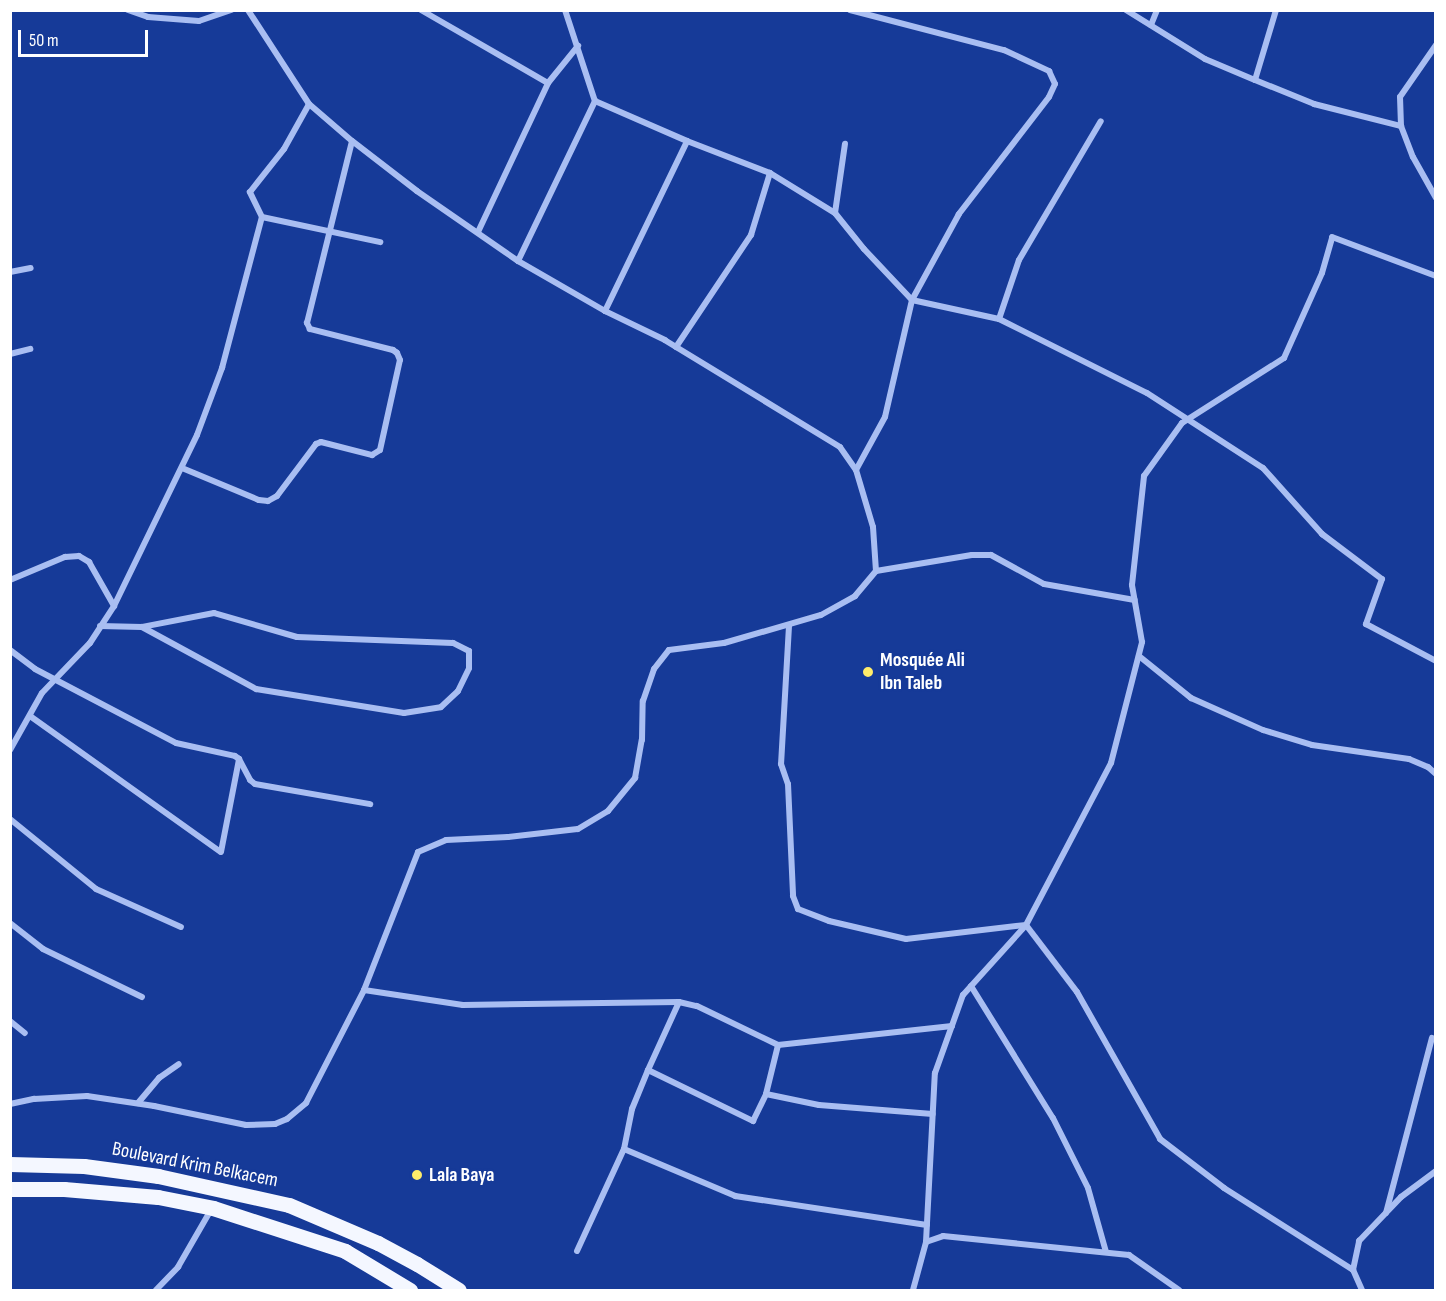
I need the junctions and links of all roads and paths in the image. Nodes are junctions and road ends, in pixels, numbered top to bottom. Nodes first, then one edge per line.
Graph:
1 (128, 10) edge
2 (248, 10) edge
3 (421, 10) edge
4 (565, 10) edge
5 (850, 10) edge
6 (1126, 10) edge
7 (1157, 10) edge
8 (1276, 10) edge
9 (229, 11) edge
10 (149, 14) edge
11 (1151, 25) junction
12 (1436, 45) edge
13 (578, 46) junction
14 (1255, 80) junction
15 (548, 83) junction
16 (595, 101) junction
17 (309, 104) junction
18 (1101, 121) dead end
19 (1401, 126) junction
20 (352, 141) junction
21 (687, 141) junction
22 (845, 144) dead end
23 (770, 173) junction
24 (1436, 198) edge
25 (835, 213) junction
26 (262, 217) junction
27 (330, 232) junction
28 (478, 232) junction
29 (380, 242) dead end
30 (518, 261) junction
31 (31, 268) dead end
32 (10, 272) edge
33 (1436, 276) edge
34 (912, 300) junction
35 (605, 311) junction
36 (999, 319) junction
37 (676, 347) junction
38 (30, 349) dead end
39 (10, 354) edge
40 (1188, 420) junction
41 (182, 468) junction
42 (856, 470) junction
43 (876, 571) junction
44 (10, 580) edge
45 (1135, 600) junction
46 (114, 606) junction
47 (100, 626) junction
48 (789, 626) junction
49 (142, 627) junction
50 (10, 650) edge
51 (1139, 656) junction
52 (1436, 661) edge
53 (56, 678) junction
54 (30, 716) junction
55 (10, 750) edge
56 (239, 759) junction
57 (1436, 774) edge
58 (370, 804) dead end
59 (10, 819) edge
60 (10, 923) edge
61 (1026, 925) junction
62 (181, 927) dead end
63 (971, 986) junction
64 (364, 990) junction
65 (142, 997) dead end
66 (680, 1002) junction
67 (10, 1021) edge
68 (952, 1026) junction
69 (25, 1033) dead end
70 (1432, 1038) dead end
71 (778, 1045) junction
72 (179, 1064) dead end
73 (648, 1070) junction
74 (766, 1094) junction
75 (10, 1104) edge
76 (138, 1104) junction
77 (933, 1114) junction
78 (624, 1149) junction
79 (10, 1164) edge
80 (1436, 1171) edge
81 (10, 1189) edge
82 (213, 1208) junction
83 (1386, 1213) junction
84 (927, 1224) junction
85 (926, 1242) junction
86 (577, 1251) dead end
87 (1106, 1252) junction
88 (1353, 1270) junction
89 (156, 1290) edge
90 (410, 1290) edge
91 (459, 1290) edge
92 (913, 1290) edge
93 (1179, 1290) edge
94 (1362, 1290) edge

1 - 10 street
2 - 17 street
3 - 15 street
4 - 13 street
5 - 34 street
6 - 11 street
7 - 11 street
8 - 14 street
9 - 10 street
11 - 14 street
12 - 19 street
13 - 15 street
13 - 16 street
14 - 19 street
15 - 28 street
16 - 21 street
16 - 30 street
17 - 20 street
17 - 26 street
18 - 36 street
19 - 24 street
20 - 27 street
20 - 28 street
21 - 23 street
21 - 35 street
22 - 25 street
23 - 25 street
23 - 37 street
25 - 34 street
26 - 27 street
26 - 41 street
27 - 29 street
27 - 41 street
28 - 30 street
30 - 35 street
31 - 32 street
33 - 40 street
34 - 36 street
34 - 42 street
35 - 37 street
36 - 40 street
37 - 42 street
38 - 39 street
40 - 45 street
40 - 52 street
41 - 46 street
42 - 43 street
43 - 45 street
43 - 48 street
44 - 46 street
45 - 51 street
46 - 47 street
47 - 49 street
47 - 53 street
48 - 61 street
48 - 64 street
49 - 49 street
50 - 53 street
51 - 57 street
51 - 61 street
53 - 54 street
53 - 56 street
54 - 55 street
54 - 56 street
56 - 58 street
59 - 62 street
60 - 65 street
61 - 63 street
61 - 88 street
63 - 68 street
63 - 87 street
64 - 66 street
64 - 76 street
66 - 71 street
66 - 73 street
67 - 69 street
68 - 71 street
68 - 77 street
70 - 83 street
71 - 74 street
72 - 76 street
73 - 74 street
73 - 78 street
74 - 77 street
75 - 76 street
77 - 84 street
78 - 84 street
78 - 86 street
79 - 91 main road, Boulevard Krim Belkacem
80 - 83 street
81 - 82 main road, Boulevard Krim Belkacem
82 - 89 street
82 - 90 main road, Boulevard Krim Belkacem
83 - 88 street
84 - 85 street
85 - 87 street
85 - 92 street
87 - 93 street
88 - 94 street

